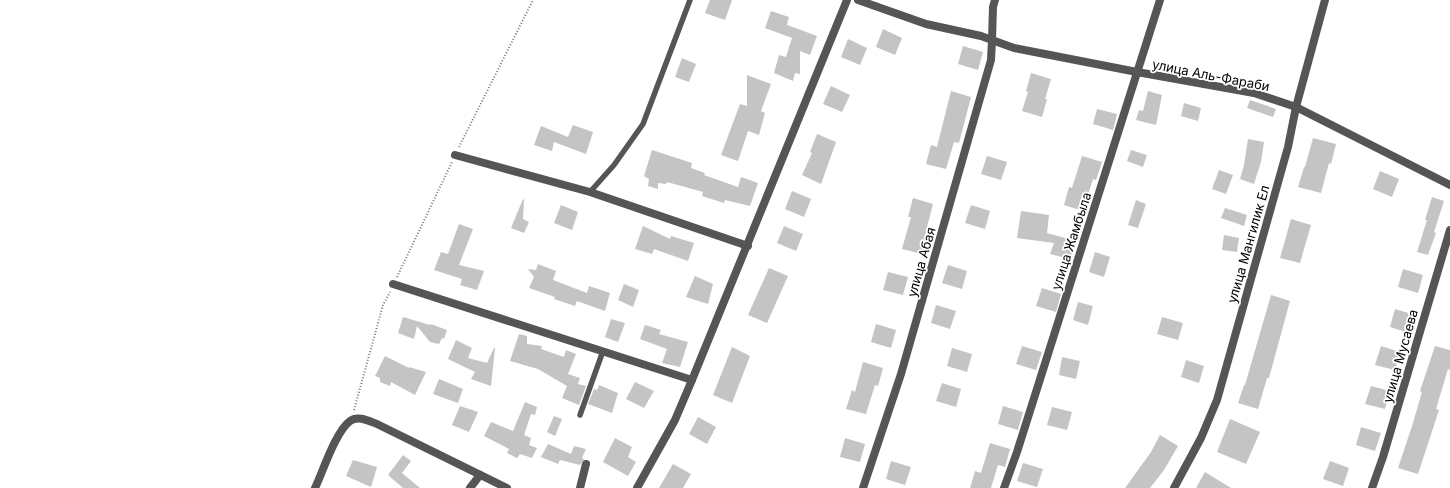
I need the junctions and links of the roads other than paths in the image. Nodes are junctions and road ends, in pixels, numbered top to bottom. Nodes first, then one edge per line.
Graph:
1 (690, 0) edge
2 (847, 0) edge
3 (858, 0) edge
4 (995, 0) edge
5 (1160, 0) edge
6 (1325, 0) edge
7 (992, 40) junction
8 (1137, 72) junction
9 (1296, 107) junction
10 (455, 155) road end
11 (1450, 185) edge
12 (590, 192) junction
13 (1450, 230) edge
14 (748, 246) junction
15 (393, 284) road end
16 (603, 351) junction
17 (692, 380) junction
18 (580, 415) dead end
19 (586, 464) dead end
20 (480, 475) junction
21 (315, 488) edge
22 (470, 488) edge
23 (507, 488) edge
24 (580, 488) edge
25 (637, 488) edge
26 (863, 488) edge
27 (1004, 488) edge
28 (1174, 488) edge
29 (1372, 488) edge

1 - 12 lane
2 - 14 street
3 - 7 street, улица Аль-Фараби
4 - 7 street
5 - 8 street, улица Жамбыла
6 - 9 street, улица Мангилик Ел
7 - 8 street, улица Аль-Фараби
7 - 26 street, улица Абая
8 - 9 street, улица Аль-Фараби
8 - 27 street, улица Жамбыла
9 - 11 street, улица Аль-Фараби
9 - 28 street, улица Мангилик Ел
10 - 12 street
12 - 14 street
13 - 29 street, улица Мусаева
14 - 17 street
15 - 16 street
16 - 17 street
16 - 18 lane
17 - 25 street
19 - 24 street
20 - 21 street
20 - 22 street
20 - 23 street

